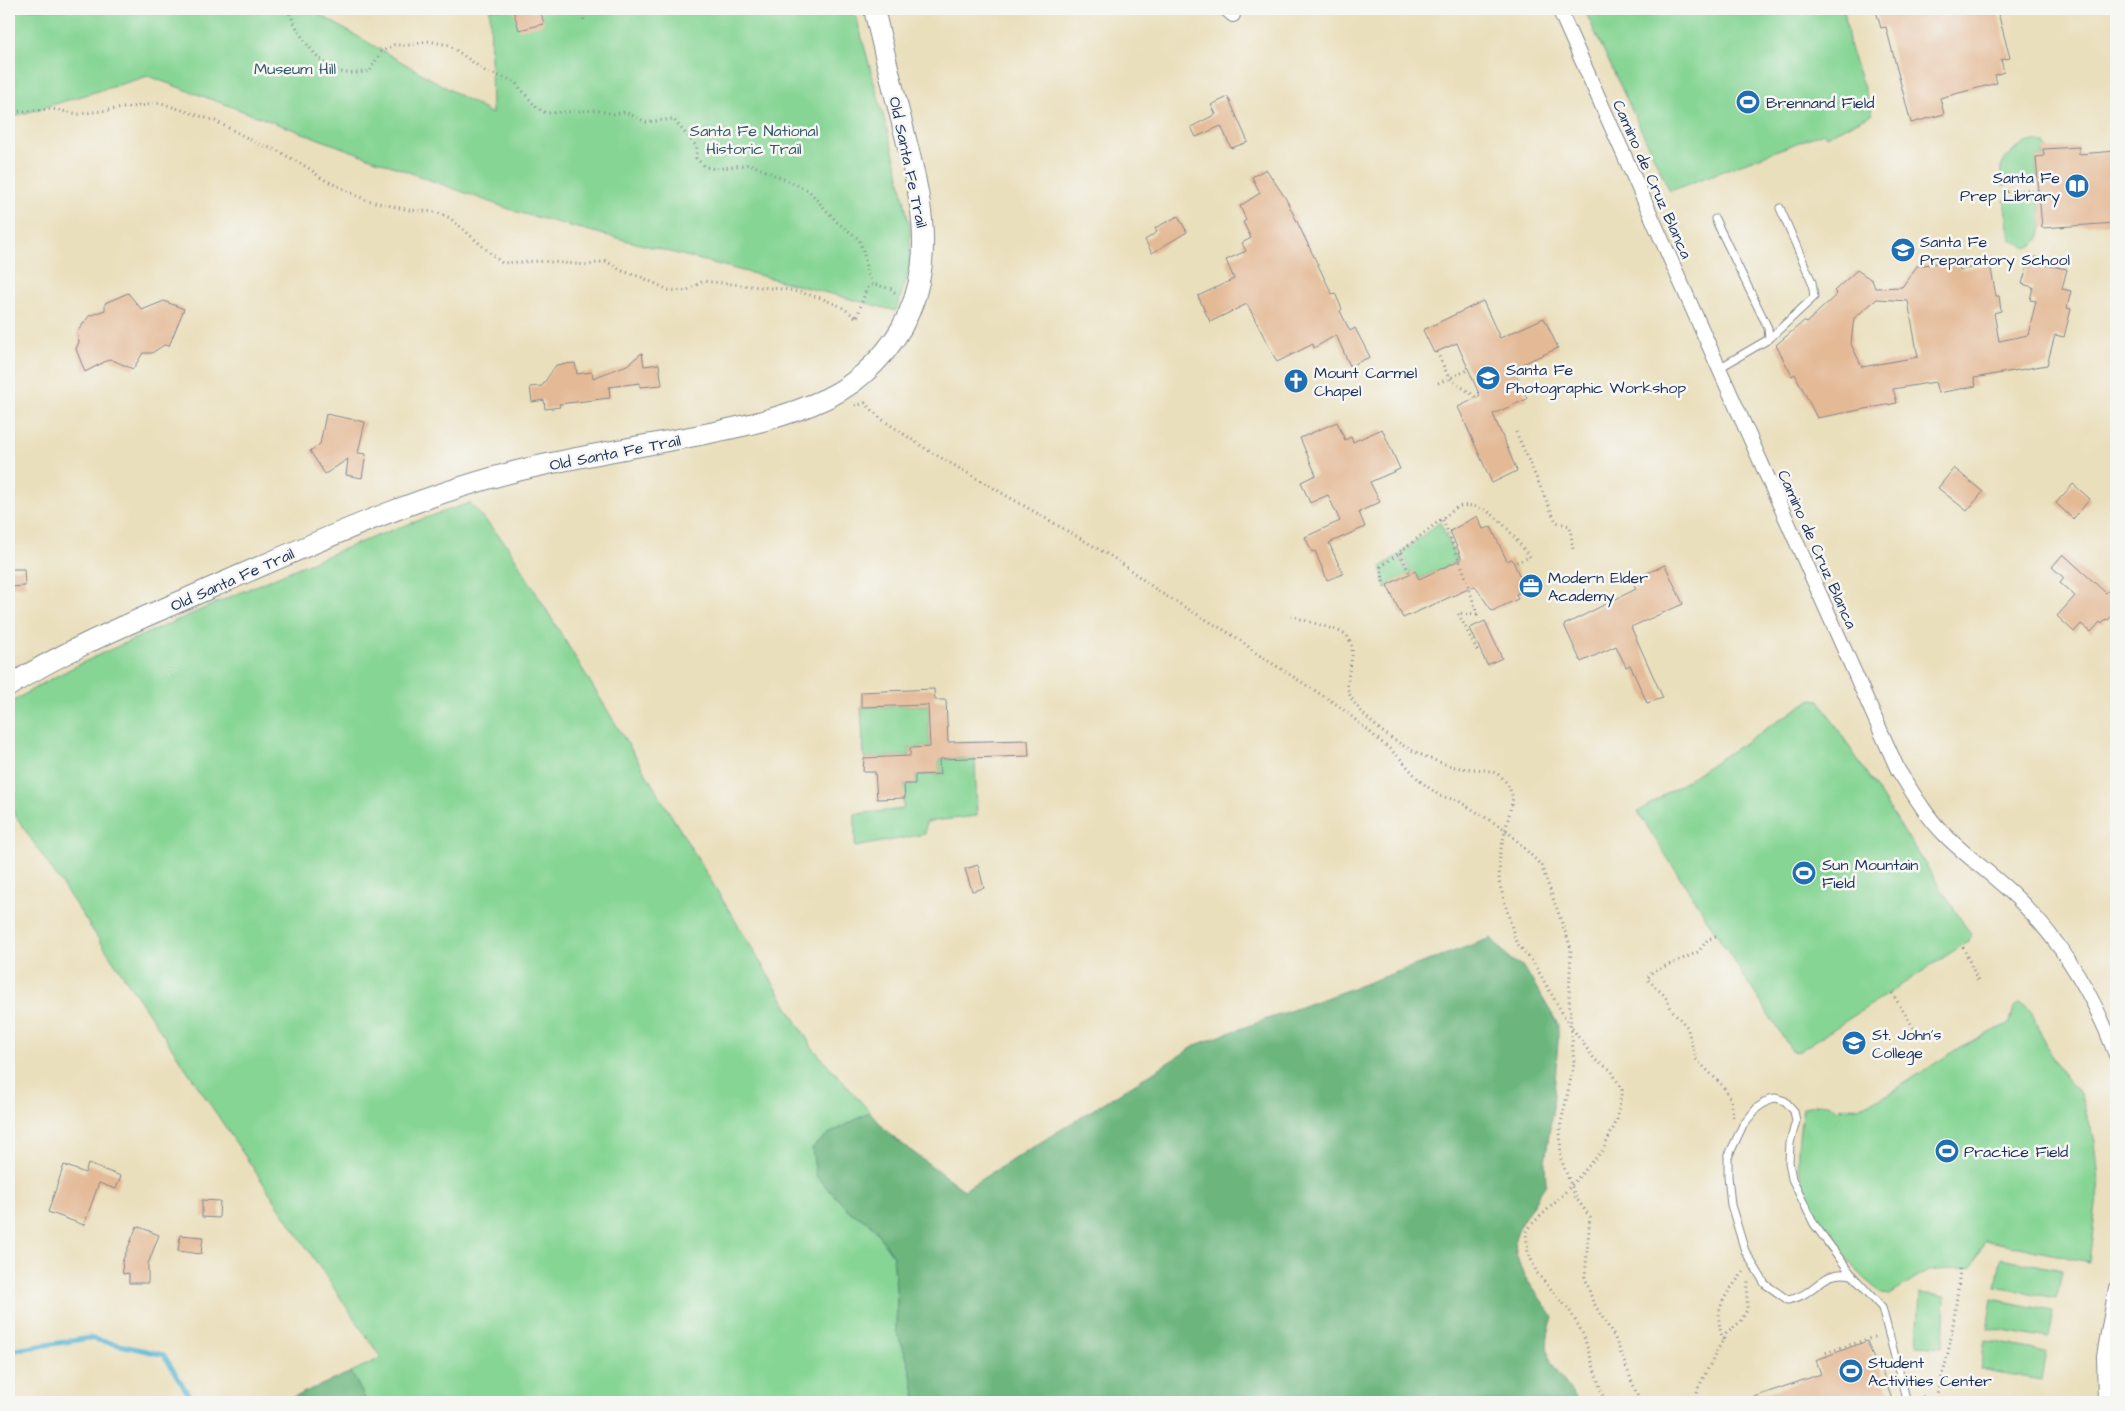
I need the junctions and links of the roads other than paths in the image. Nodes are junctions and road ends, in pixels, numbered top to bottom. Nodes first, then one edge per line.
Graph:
1 (874, 9) edge
2 (1559, 9) edge
3 (1780, 208) dead end
4 (1715, 219) dead end
5 (1769, 339) junction
6 (1718, 369) junction
7 (9, 686) edge
8 (2116, 1055) edge
9 (1852, 1275) junction
10 (2116, 1288) edge
11 (1907, 1402) edge
12 (2105, 1402) edge

1 - 7 street, Old Santa Fe Trail
2 - 6 street, Camino de Cruz Blanca
3 - 5 lane
4 - 5 lane
5 - 6 lane
6 - 8 street, Camino de Cruz Blanca
9 - 9 lane
9 - 11 lane
10 - 12 street

